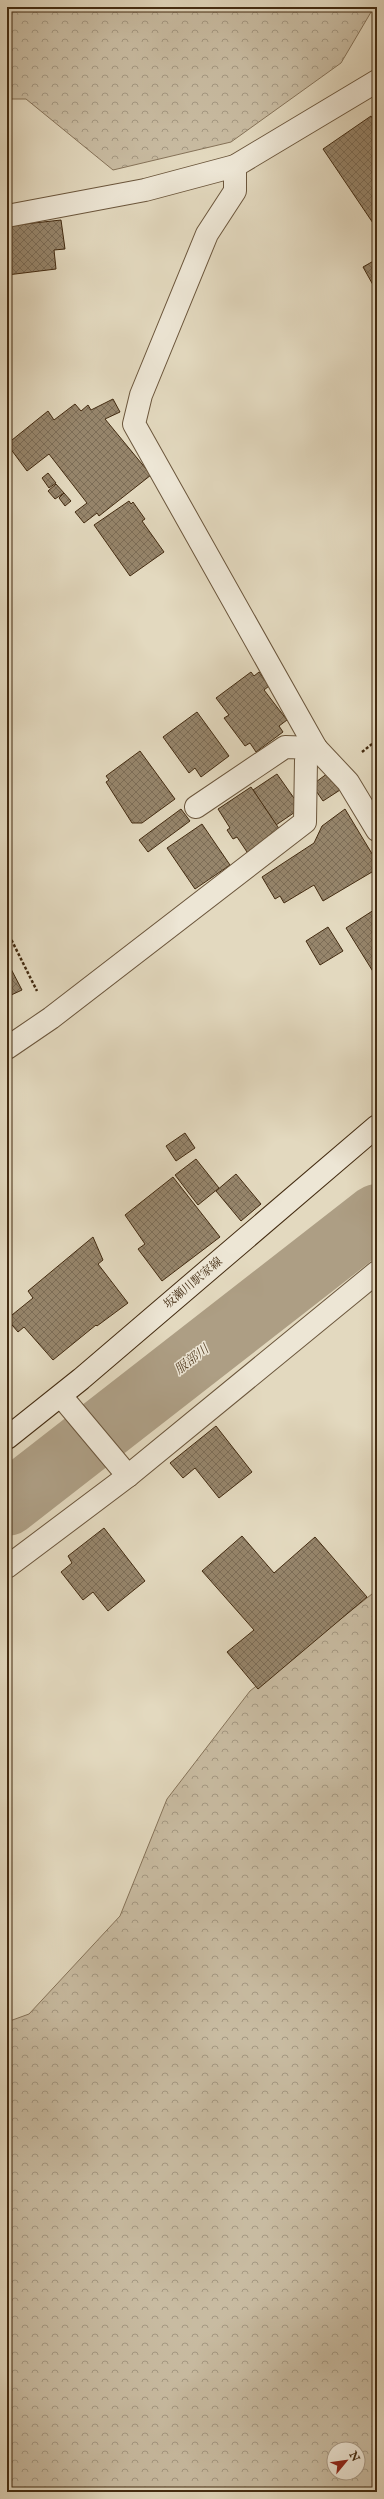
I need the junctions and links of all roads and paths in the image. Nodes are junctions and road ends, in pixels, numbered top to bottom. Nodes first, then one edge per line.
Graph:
1 (377, 81) edge
2 (235, 166) junction
3 (7, 216) edge
4 (316, 748) junction
5 (196, 807) dead end
6 (377, 830) edge
7 (7, 931) edge
8 (51, 1018) junction
9 (7, 1048) edge
10 (377, 1126) edge
11 (377, 1272) edge
12 (60, 1396) junction
13 (7, 1438) edge
14 (128, 1476) junction
15 (7, 1567) edge

1 - 2 street
2 - 3 street
2 - 4 street
4 - 5 street
4 - 6 street
4 - 8 street
7 - 8 path
8 - 9 street
10 - 12 street, 坂瀬川駅家線
11 - 14 street
12 - 13 street, 坂瀬川駅家線
12 - 14 street
14 - 15 street

